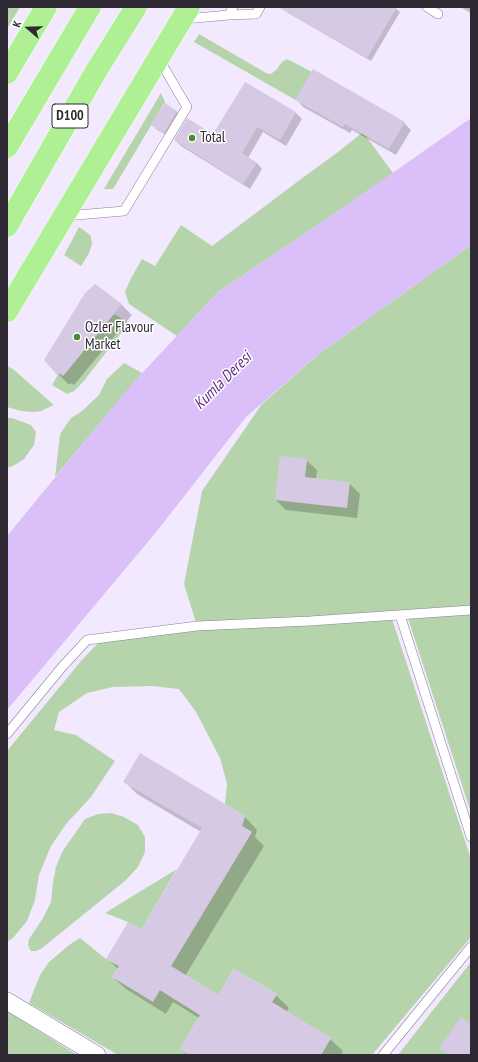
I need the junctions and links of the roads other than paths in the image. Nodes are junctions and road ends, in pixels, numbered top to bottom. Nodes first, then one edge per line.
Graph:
1 (46, 7) edge
2 (51, 7) edge
3 (90, 7) edge
4 (136, 7) edge
5 (260, 7) edge
6 (427, 7) edge
7 (231, 11) edge
8 (186, 13) edge
9 (438, 14) dead end
10 (24, 45) junction
11 (159, 59) junction
12 (7, 73) edge
13 (7, 147) edge
14 (64, 216) junction
15 (7, 226) edge
16 (7, 311) edge
17 (471, 610) edge
18 (400, 615) junction
19 (7, 734) edge
20 (471, 837) edge
21 (471, 947) edge
22 (7, 1001) edge
23 (97, 1055) edge
24 (383, 1055) edge

1 - 10 highway
2 - 10 highway
3 - 13 highway, D100
4 - 15 highway, D100
5 - 7 lane
6 - 9 lane
7 - 8 lane
8 - 11 highway
10 - 12 highway
11 - 14 highway
11 - 14 lane
14 - 16 highway
17 - 18 lane
18 - 19 lane
18 - 20 lane
21 - 24 lane
22 - 23 street

